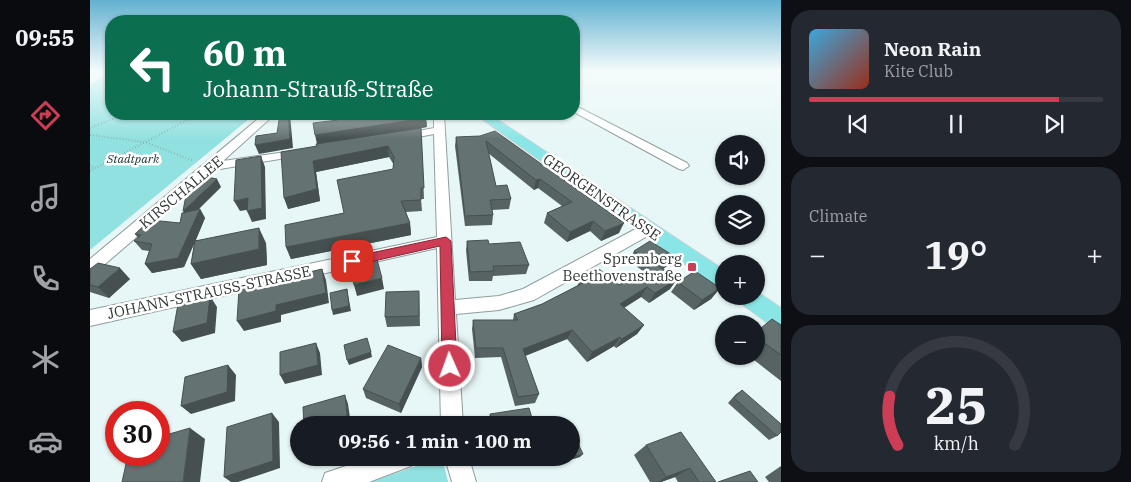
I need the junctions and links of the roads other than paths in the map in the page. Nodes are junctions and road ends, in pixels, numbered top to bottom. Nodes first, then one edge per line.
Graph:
1 (580, 111) edge
2 (263, 120) edge
3 (439, 120) edge
4 (490, 120) edge
5 (440, 130) junction
6 (392, 138) edge
7 (315, 150) edge
8 (683, 166) dead end
9 (210, 167) junction
10 (648, 229) junction
11 (446, 241) junction
12 (90, 268) edge
13 (715, 274) edge
14 (760, 305) edge
15 (447, 308) junction
16 (90, 318) edge
17 (781, 320) edge
18 (452, 416) edge
19 (380, 466) edge
20 (460, 466) edge
21 (334, 482) edge
22 (464, 482) edge

1 - 8 street
2 - 9 street, KIRSCHALLEE
3 - 5 street
4 - 10 main road, GEORGENSTRASSE
5 - 6 street
5 - 11 street
7 - 9 street
9 - 12 street, KIRSCHALLEE
10 - 13 main road, GEORGENSTRASSE
10 - 15 street
11 - 15 street
11 - 16 street, JOHANN-STRAUSS-STRASSE
14 - 17 main road
15 - 18 street
19 - 21 street
20 - 22 street

